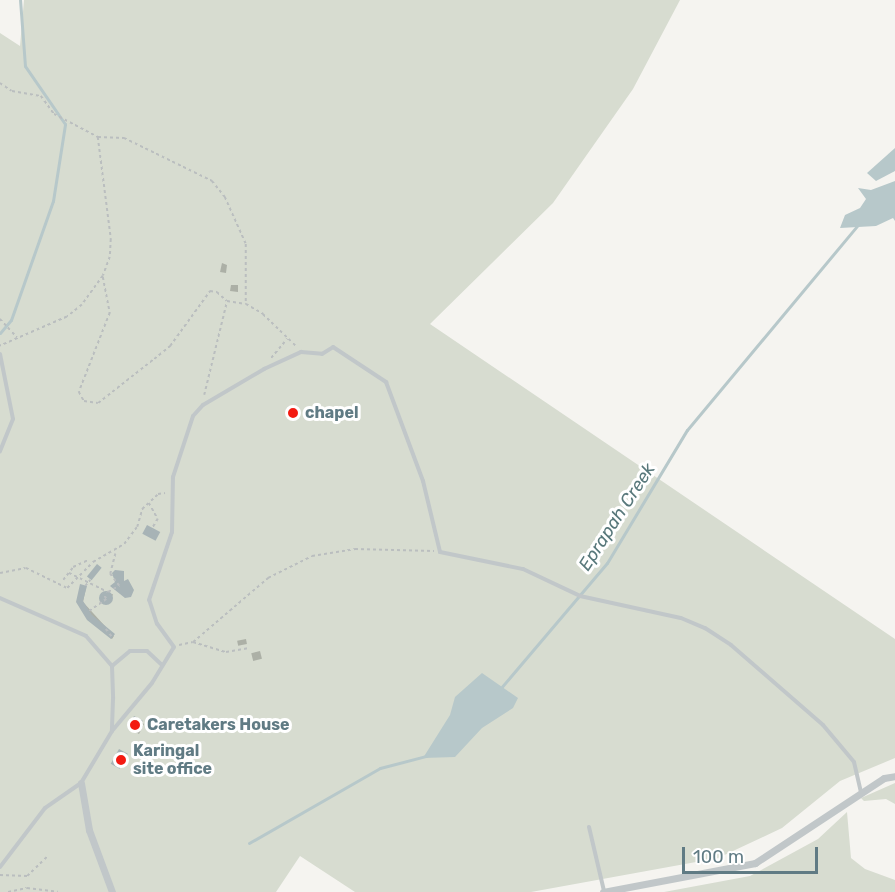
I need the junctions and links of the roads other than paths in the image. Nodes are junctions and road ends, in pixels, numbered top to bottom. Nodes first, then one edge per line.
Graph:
1 (0, 354) edge
2 (0, 452) edge
3 (0, 598) edge
4 (161, 664) junction
5 (112, 666) junction
6 (112, 730) junction
7 (895, 776) edge
8 (81, 783) junction
9 (862, 793) junction
10 (589, 827) dead end
11 (0, 867) edge
12 (112, 892) edge
13 (603, 892) edge

1 - 2 lane
3 - 5 lane
4 - 5 lane
4 - 6 lane
4 - 9 lane
5 - 6 lane
6 - 8 lane
7 - 9 street
8 - 11 lane
8 - 12 street
9 - 13 street
10 - 13 lane

